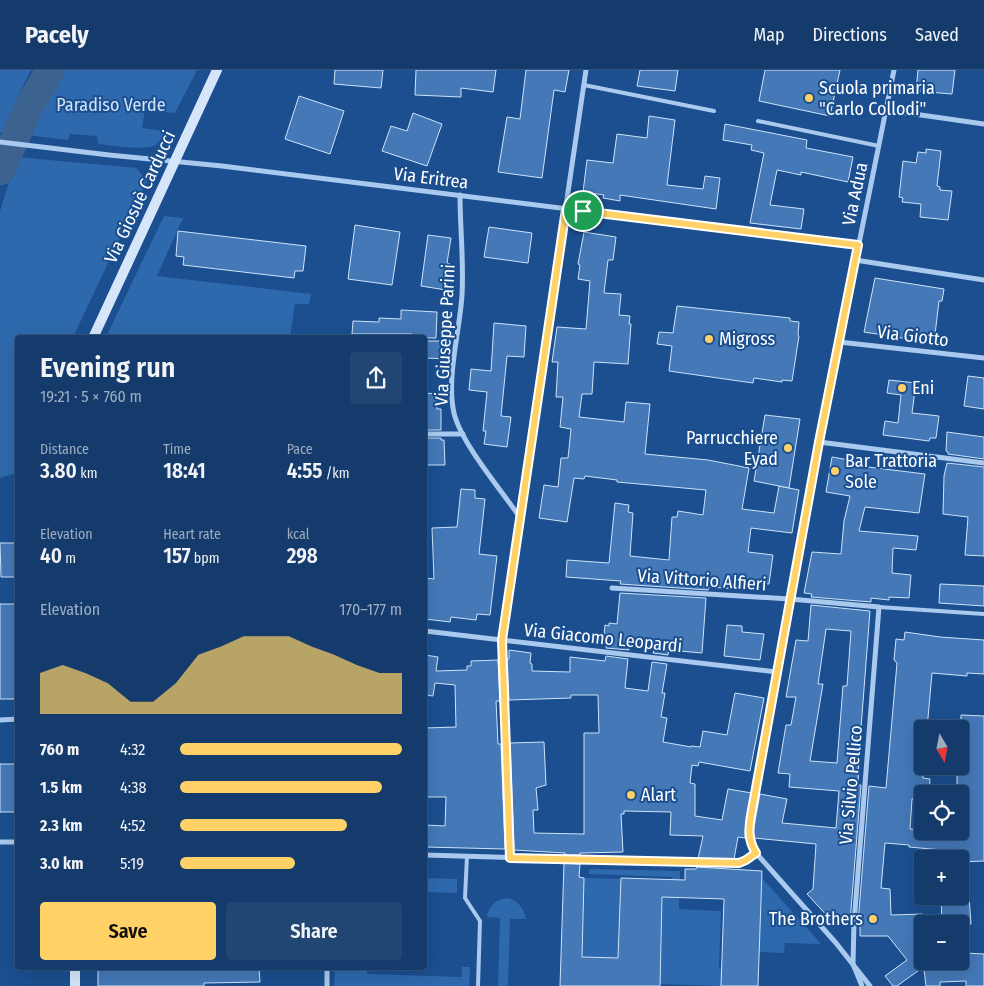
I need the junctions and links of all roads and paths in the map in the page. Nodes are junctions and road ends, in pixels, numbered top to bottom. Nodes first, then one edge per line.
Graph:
1 (217, 70) edge
2 (586, 70) edge
3 (894, 70) edge
4 (584, 85) junction
5 (886, 110) junction
6 (714, 111) dead end
7 (758, 121) dead end
8 (984, 124) edge
9 (2, 143) edge
10 (879, 146) junction
11 (174, 162) junction
12 (460, 195) junction
13 (566, 209) junction
14 (858, 245) junction
15 (855, 260) junction
16 (984, 280) edge
17 (94, 335) edge
18 (839, 342) junction
19 (984, 358) edge
20 (427, 434) edge
21 (463, 434) junction
22 (819, 442) junction
23 (984, 463) edge
24 (520, 516) junction
25 (612, 588) dead end
26 (790, 599) junction
27 (879, 607) junction
28 (984, 614) edge
29 (427, 631) edge
30 (502, 640) junction
31 (777, 672) junction
32 (0, 720) edge
33 (15, 720) edge
34 (0, 842) edge
35 (15, 842) edge
36 (756, 853) junction
37 (427, 855) edge
38 (467, 856) junction
39 (510, 858) junction
40 (853, 964) junction
41 (75, 970) edge
42 (327, 970) edge
43 (75, 986) edge
44 (327, 986) edge
45 (478, 986) edge
46 (862, 986) edge
47 (870, 986) edge

1 - 11 street, Via Giosuè Carducci
2 - 4 street
3 - 5 street, Via Adua
4 - 6 lane
4 - 13 street
5 - 8 street
5 - 10 street, Via Adua
7 - 10 lane
9 - 11 street, Via Eritrea
10 - 14 street, Via Adua
11 - 12 street, Via Eritrea
11 - 17 street, Via Giosuè Carducci
12 - 13 street, Via Eritrea
12 - 21 street, Via Giuseppe Parini
13 - 14 street, Via Eritrea
13 - 24 street
14 - 15 street, Via Adua
15 - 16 street
15 - 18 street, Via Adua
18 - 19 street, Via Giotto
18 - 22 street, Via Adua
20 - 21 street
21 - 24 street, Via Giuseppe Parini
22 - 23 street
22 - 26 street, Via Adua
24 - 30 street
25 - 26 street, Via Vittorio Alfieri
26 - 27 street
26 - 31 street, Via Adua
27 - 28 lane
27 - 40 street, Via Silvio Pellico
29 - 30 street, Via Giacomo Leopardi
30 - 31 street, Via Giacomo Leopardi
30 - 39 street
31 - 36 street, Via Adua
32 - 33 street
34 - 35 street
36 - 39 street
36 - 40 street
37 - 38 street
38 - 39 street
38 - 45 lane
40 - 46 street
40 - 47 street
41 - 43 street
42 - 44 street

